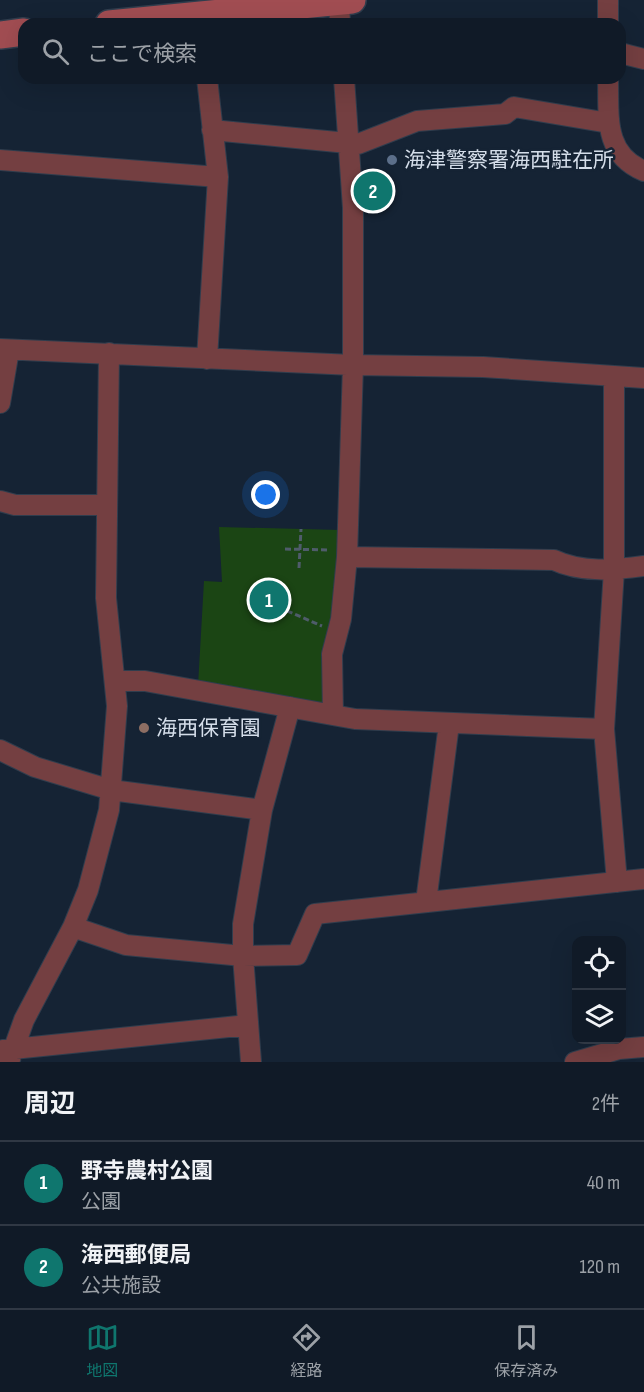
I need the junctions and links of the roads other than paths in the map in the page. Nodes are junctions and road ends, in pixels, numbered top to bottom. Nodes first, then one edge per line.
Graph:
1 (608, 0) edge
2 (343, 8) edge
3 (201, 13) edge
4 (160, 18) edge
5 (608, 18) edge
6 (18, 33) edge
7 (0, 35) edge
8 (626, 54) edge
9 (644, 59) edge
10 (208, 84) edge
11 (344, 84) edge
12 (608, 84) edge
13 (609, 123) junction
14 (212, 130) junction
15 (348, 143) junction
16 (0, 160) edge
17 (644, 171) edge
18 (218, 177) junction
19 (4, 350) edge
20 (109, 353) junction
21 (207, 359) junction
22 (353, 365) junction
23 (614, 377) junction
24 (644, 378) edge
25 (0, 403) edge
26 (0, 501) edge
27 (106, 505) junction
28 (339, 558) junction
29 (644, 566) edge
30 (614, 570) junction
31 (116, 681) junction
32 (290, 707) junction
33 (333, 715) junction
34 (449, 724) junction
35 (604, 729) junction
36 (0, 750) edge
37 (111, 790) junction
38 (262, 810) junction
39 (644, 879) edge
40 (617, 882) junction
41 (426, 902) junction
42 (73, 927) junction
43 (243, 956) junction
44 (248, 1025) junction
45 (644, 1047) edge
46 (7, 1054) edge
47 (251, 1062) edge
48 (575, 1062) edge

1 - 5 street
2 - 3 street
3 - 4 street
6 - 7 street
8 - 9 street
10 - 14 street
11 - 15 street
12 - 13 street
13 - 15 street
13 - 17 street
14 - 15 street
14 - 18 street
15 - 22 street
16 - 18 street
18 - 21 street
19 - 20 street
19 - 25 street
20 - 21 street
20 - 27 street
21 - 22 street
22 - 23 street
22 - 28 street
23 - 24 street
23 - 30 street
26 - 27 street
27 - 31 street
28 - 30 street
28 - 33 street
29 - 30 street
30 - 35 street
31 - 32 street
31 - 37 street
32 - 33 street
32 - 38 street
33 - 34 street
34 - 35 street
34 - 41 street
35 - 40 street
36 - 37 street
37 - 38 street
37 - 42 street
38 - 43 street
39 - 40 street
40 - 41 street
41 - 43 street
42 - 43 street
42 - 46 street
43 - 44 street
44 - 46 street
44 - 47 street
45 - 48 street

